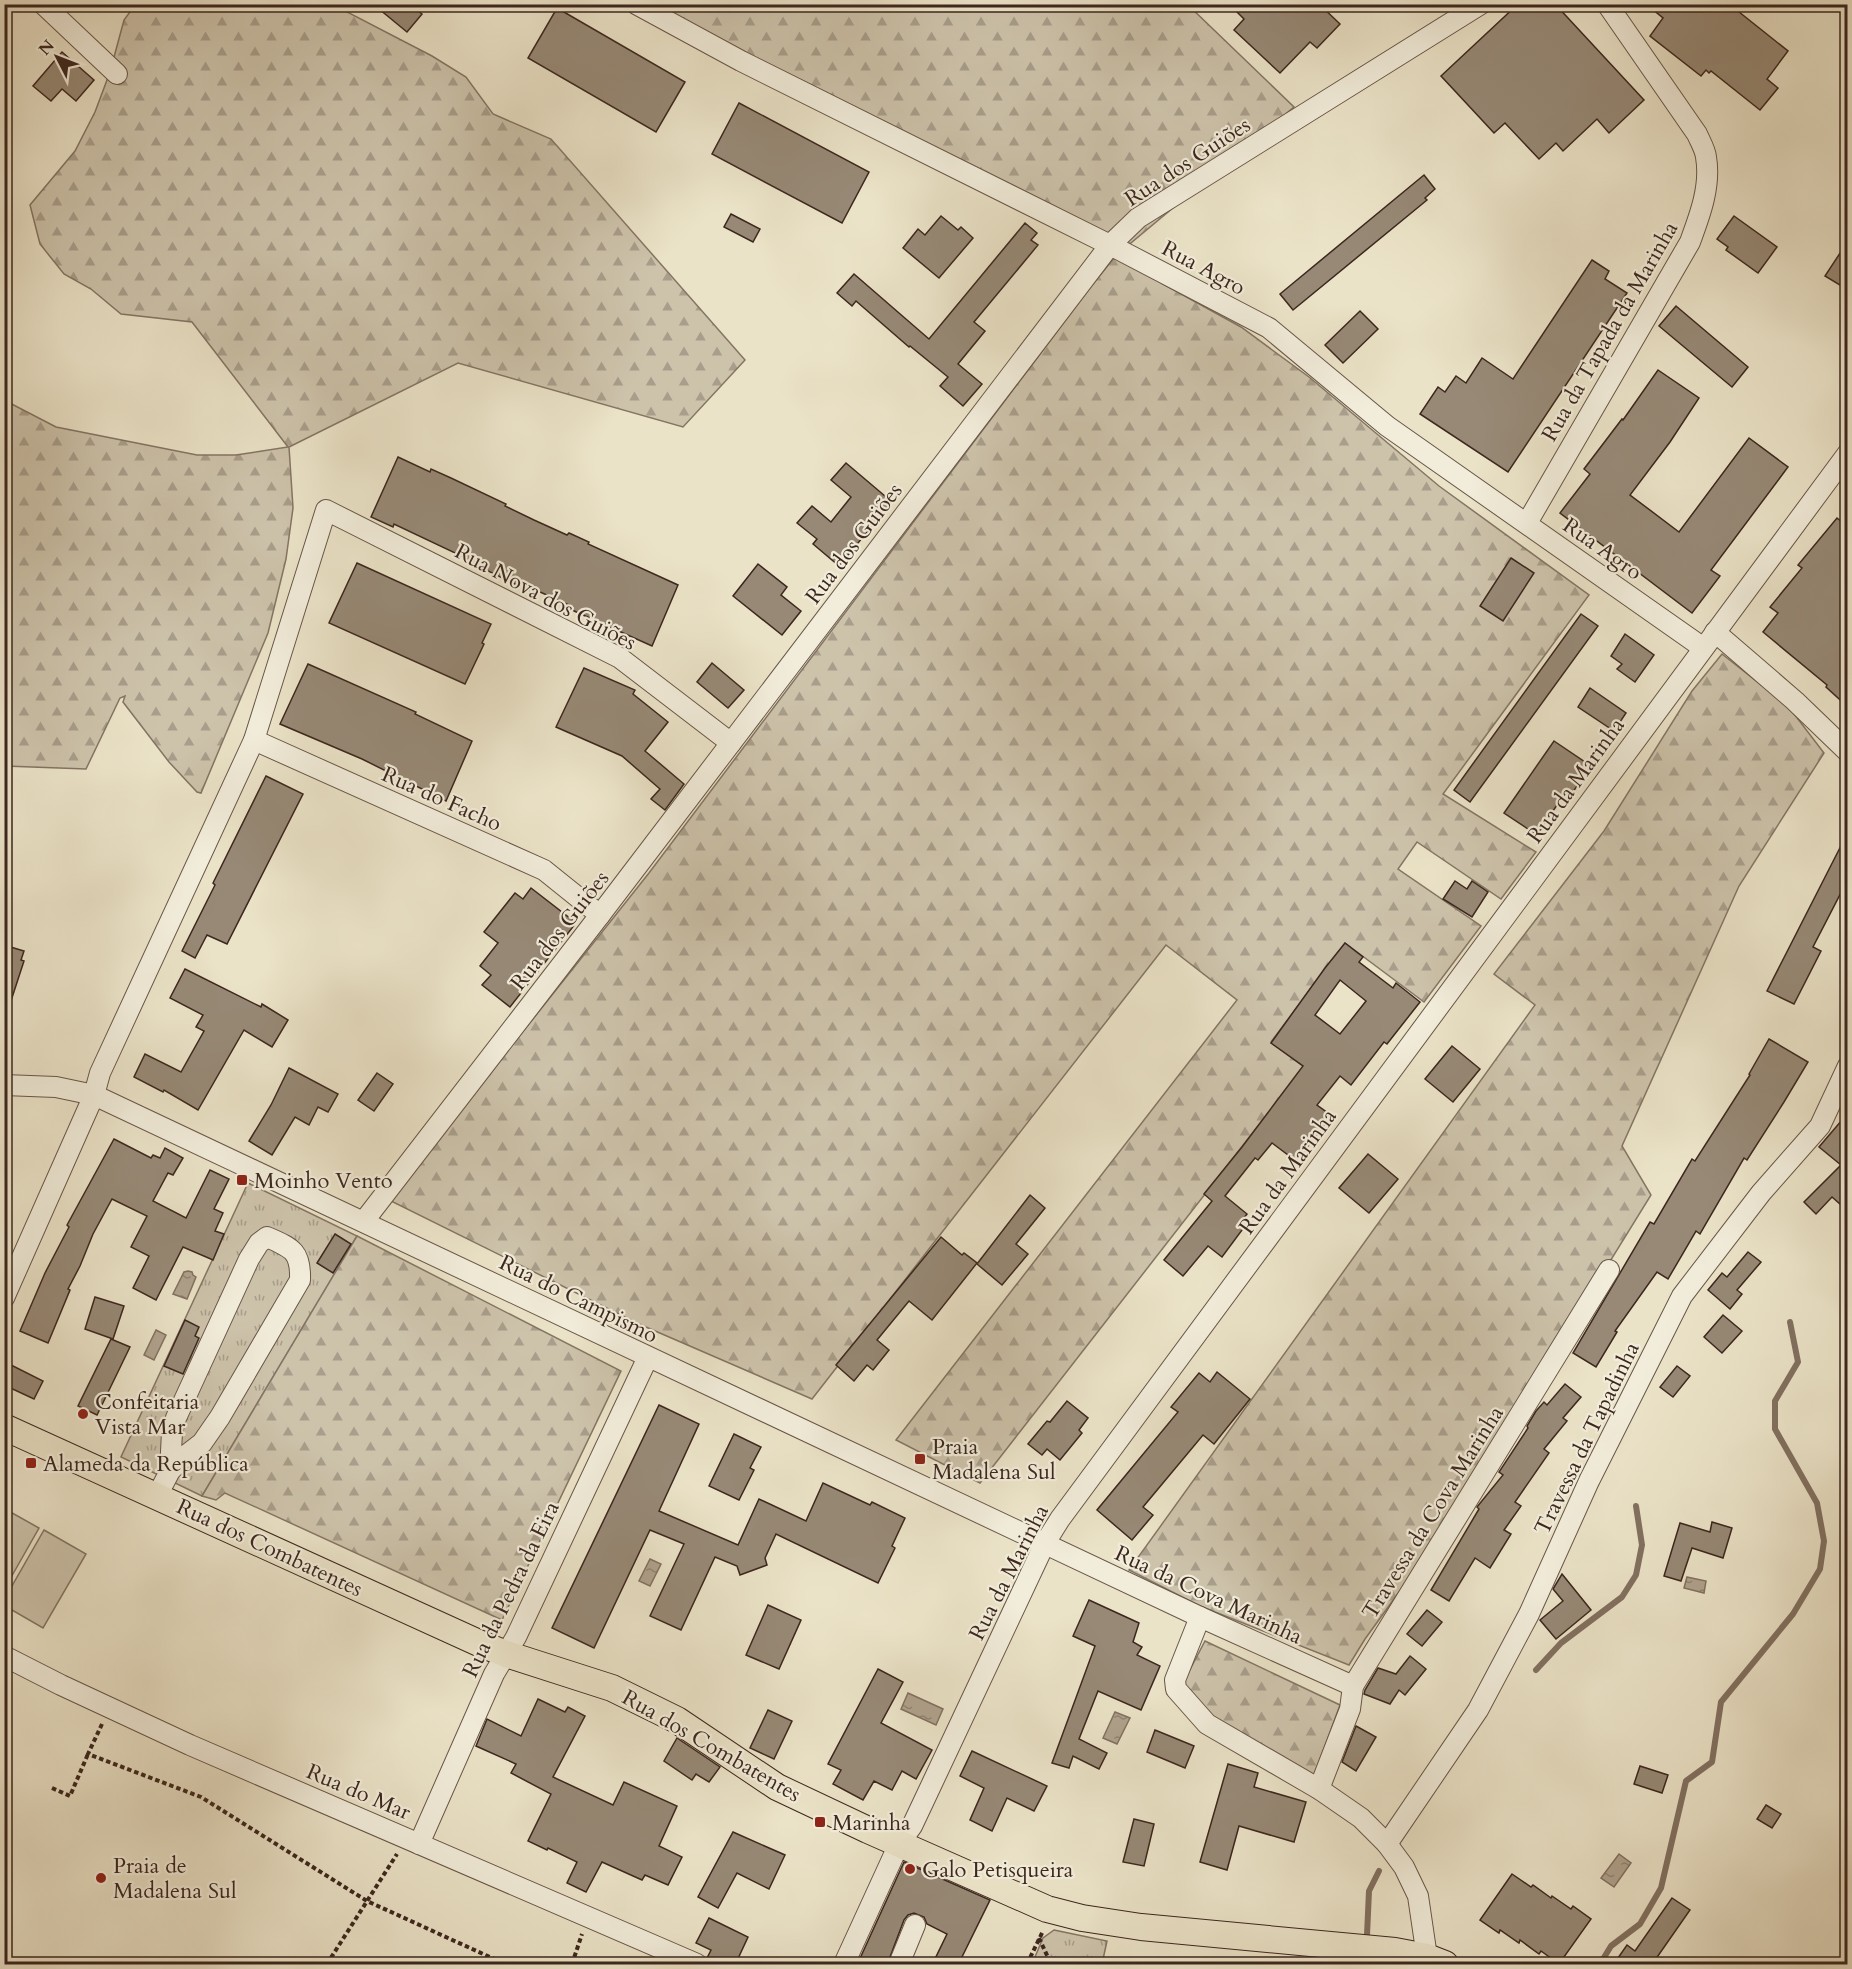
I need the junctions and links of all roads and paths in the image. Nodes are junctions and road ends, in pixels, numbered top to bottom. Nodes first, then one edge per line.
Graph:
1 (43, 4) edge
2 (636, 4) edge
3 (1481, 4) edge
4 (1607, 4) edge
5 (117, 74) dead end
6 (1110, 245) junction
7 (1848, 453) edge
8 (1527, 523) junction
9 (1715, 632) junction
10 (1702, 648) junction
11 (254, 740) junction
12 (731, 743) junction
13 (1848, 752) edge
14 (600, 915) junction
15 (1848, 1066) edge
16 (4, 1085) edge
17 (94, 1095) junction
18 (364, 1221) junction
19 (1609, 1270) dead end
20 (4, 1298) edge
21 (648, 1358) junction
22 (4, 1426) edge
23 (170, 1471) junction
24 (158, 1496) junction
25 (1045, 1543) junction
26 (1200, 1617) junction
27 (506, 1654) junction
28 (4, 1656) edge
29 (1353, 1686) junction
30 (104, 1721) dead end
31 (88, 1754) junction
32 (52, 1788) dead end
33 (1319, 1790) junction
34 (419, 1844) junction
35 (899, 1844) junction
36 (1387, 1844) junction
37 (400, 1850) dead end
38 (368, 1901) junction
39 (915, 1925) dead end
40 (584, 1929) dead end
41 (1044, 1929) dead end
42 (1038, 1937) junction
43 (1436, 1961) edge
44 (327, 1965) edge
45 (505, 1965) edge
46 (572, 1965) edge
47 (697, 1965) edge
48 (844, 1965) edge
49 (899, 1965) edge
50 (1027, 1965) edge
51 (1051, 1965) edge

1 - 5 street
2 - 6 street, Rua Agro
3 - 6 street, Rua dos Guiões
4 - 8 street, Rua da Tapada da Marinha
6 - 8 street, Rua Agro
6 - 12 street, Rua dos Guiões
7 - 9 street, Rua da Marinha
8 - 10 street, Rua Agro
9 - 10 street, Rua da Marinha
9 - 13 street
10 - 25 street, Rua da Marinha
11 - 12 street, Rua Nova dos Guiões
11 - 14 street, Rua do Facho
11 - 17 street
12 - 14 street, Rua dos Guiões
14 - 18 street, Rua dos Guiões
15 - 36 street, Travessa da Tapadinha
16 - 17 street, Rua do Campismo
17 - 18 street, Rua do Campismo
17 - 20 street
18 - 21 street, Rua do Campismo
19 - 29 street, Travessa da Cova Marinha
21 - 25 street, Rua do Campismo
21 - 27 street, Rua da Pedra da Eira
22 - 24 main road, Rua dos Combatentes
23 - 23 street
23 - 24 street
24 - 27 main road, Rua dos Combatentes
25 - 26 street, Rua da Cova Marinha
25 - 35 street, Rua da Marinha
26 - 29 street, Rua da Cova Marinha
26 - 33 street
27 - 34 street, Rua da Pedra da Eira
27 - 35 main road, Rua dos Combatentes
28 - 34 street, Rua do Mar
29 - 33 street, Travessa da Cova Marinha
30 - 31 path
31 - 32 path
31 - 38 path
33 - 36 street
34 - 47 street, Rua do Mar
35 - 43 main road, Rua dos Combatentes
35 - 48 street, Rua da Marinha
36 - 43 street
37 - 38 path
38 - 44 path
38 - 45 path
39 - 49 street
40 - 46 path
41 - 42 path
42 - 50 path
42 - 51 path

